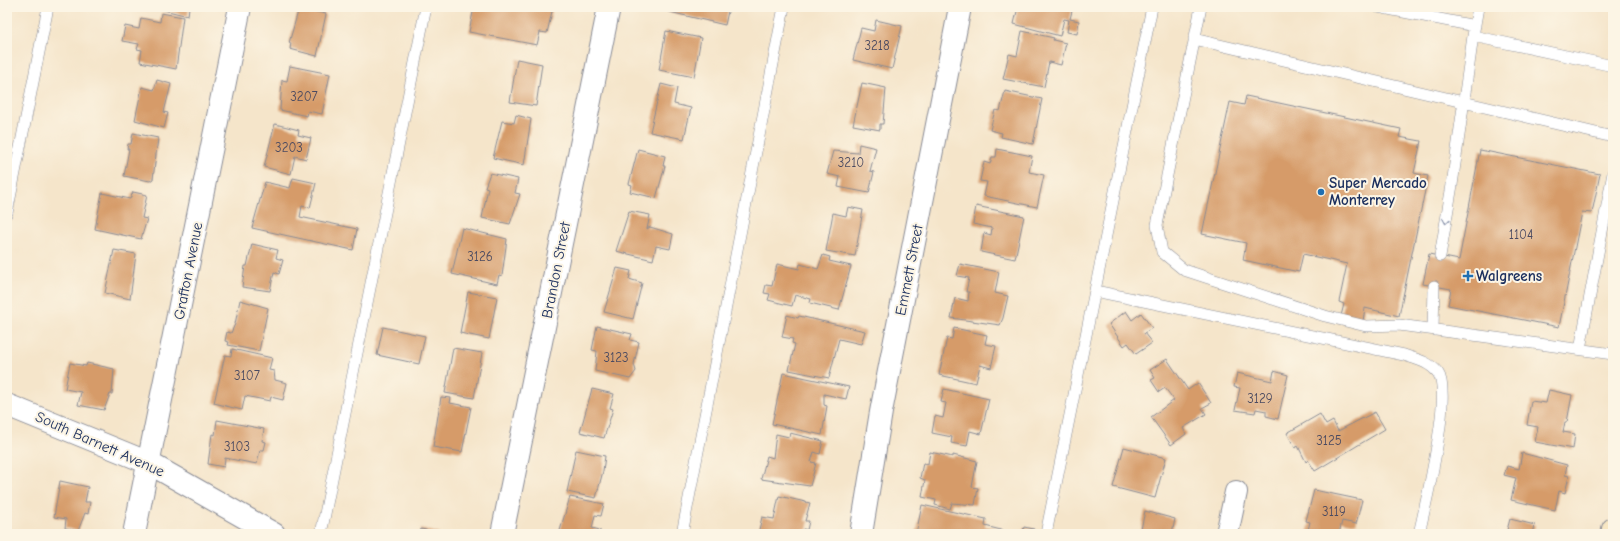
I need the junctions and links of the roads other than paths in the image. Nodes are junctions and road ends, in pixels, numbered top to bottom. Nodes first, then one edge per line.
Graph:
1 (48, 7) edge
2 (240, 7) edge
3 (426, 7) edge
4 (609, 7) edge
5 (784, 7) edge
6 (960, 7) edge
7 (1152, 7) edge
8 (1201, 7) edge
9 (1378, 7) edge
10 (1478, 7) edge
11 (1474, 31) junction
12 (1194, 39) junction
13 (1613, 66) edge
14 (1464, 102) junction
15 (1613, 137) edge
16 (1613, 173) edge
17 (7, 213) edge
18 (1440, 256) dead end
19 (1434, 286) dead end
20 (1095, 291) junction
21 (1433, 329) junction
22 (1580, 349) junction
23 (1613, 354) edge
24 (7, 405) edge
25 (149, 463) junction
26 (1236, 492) dead end
27 (1613, 529) edge
28 (134, 534) edge
29 (274, 534) edge
30 (321, 534) edge
31 (502, 534) edge
32 (682, 534) edge
33 (861, 534) edge
34 (1046, 534) edge
35 (1227, 534) edge
36 (1419, 534) edge
37 (1612, 534) edge

1 - 17 lane
2 - 25 street, Grafton Avenue
3 - 30 lane
4 - 31 street, Brandon Street
5 - 32 lane
6 - 33 street, Emmett Street
7 - 20 lane
8 - 12 lane
9 - 11 lane
10 - 11 lane
11 - 13 lane
11 - 14 lane
12 - 14 lane
12 - 21 lane
14 - 15 lane
14 -> 18 lane
16 - 22 lane
19 - 21 lane
20 - 34 lane
20 - 36 lane
21 - 22 lane
22 - 23 lane
24 - 25 street, South Barnett Avenue
25 - 28 street, Grafton Avenue
25 - 29 street, South Barnett Avenue
26 - 35 street
27 - 37 main road

